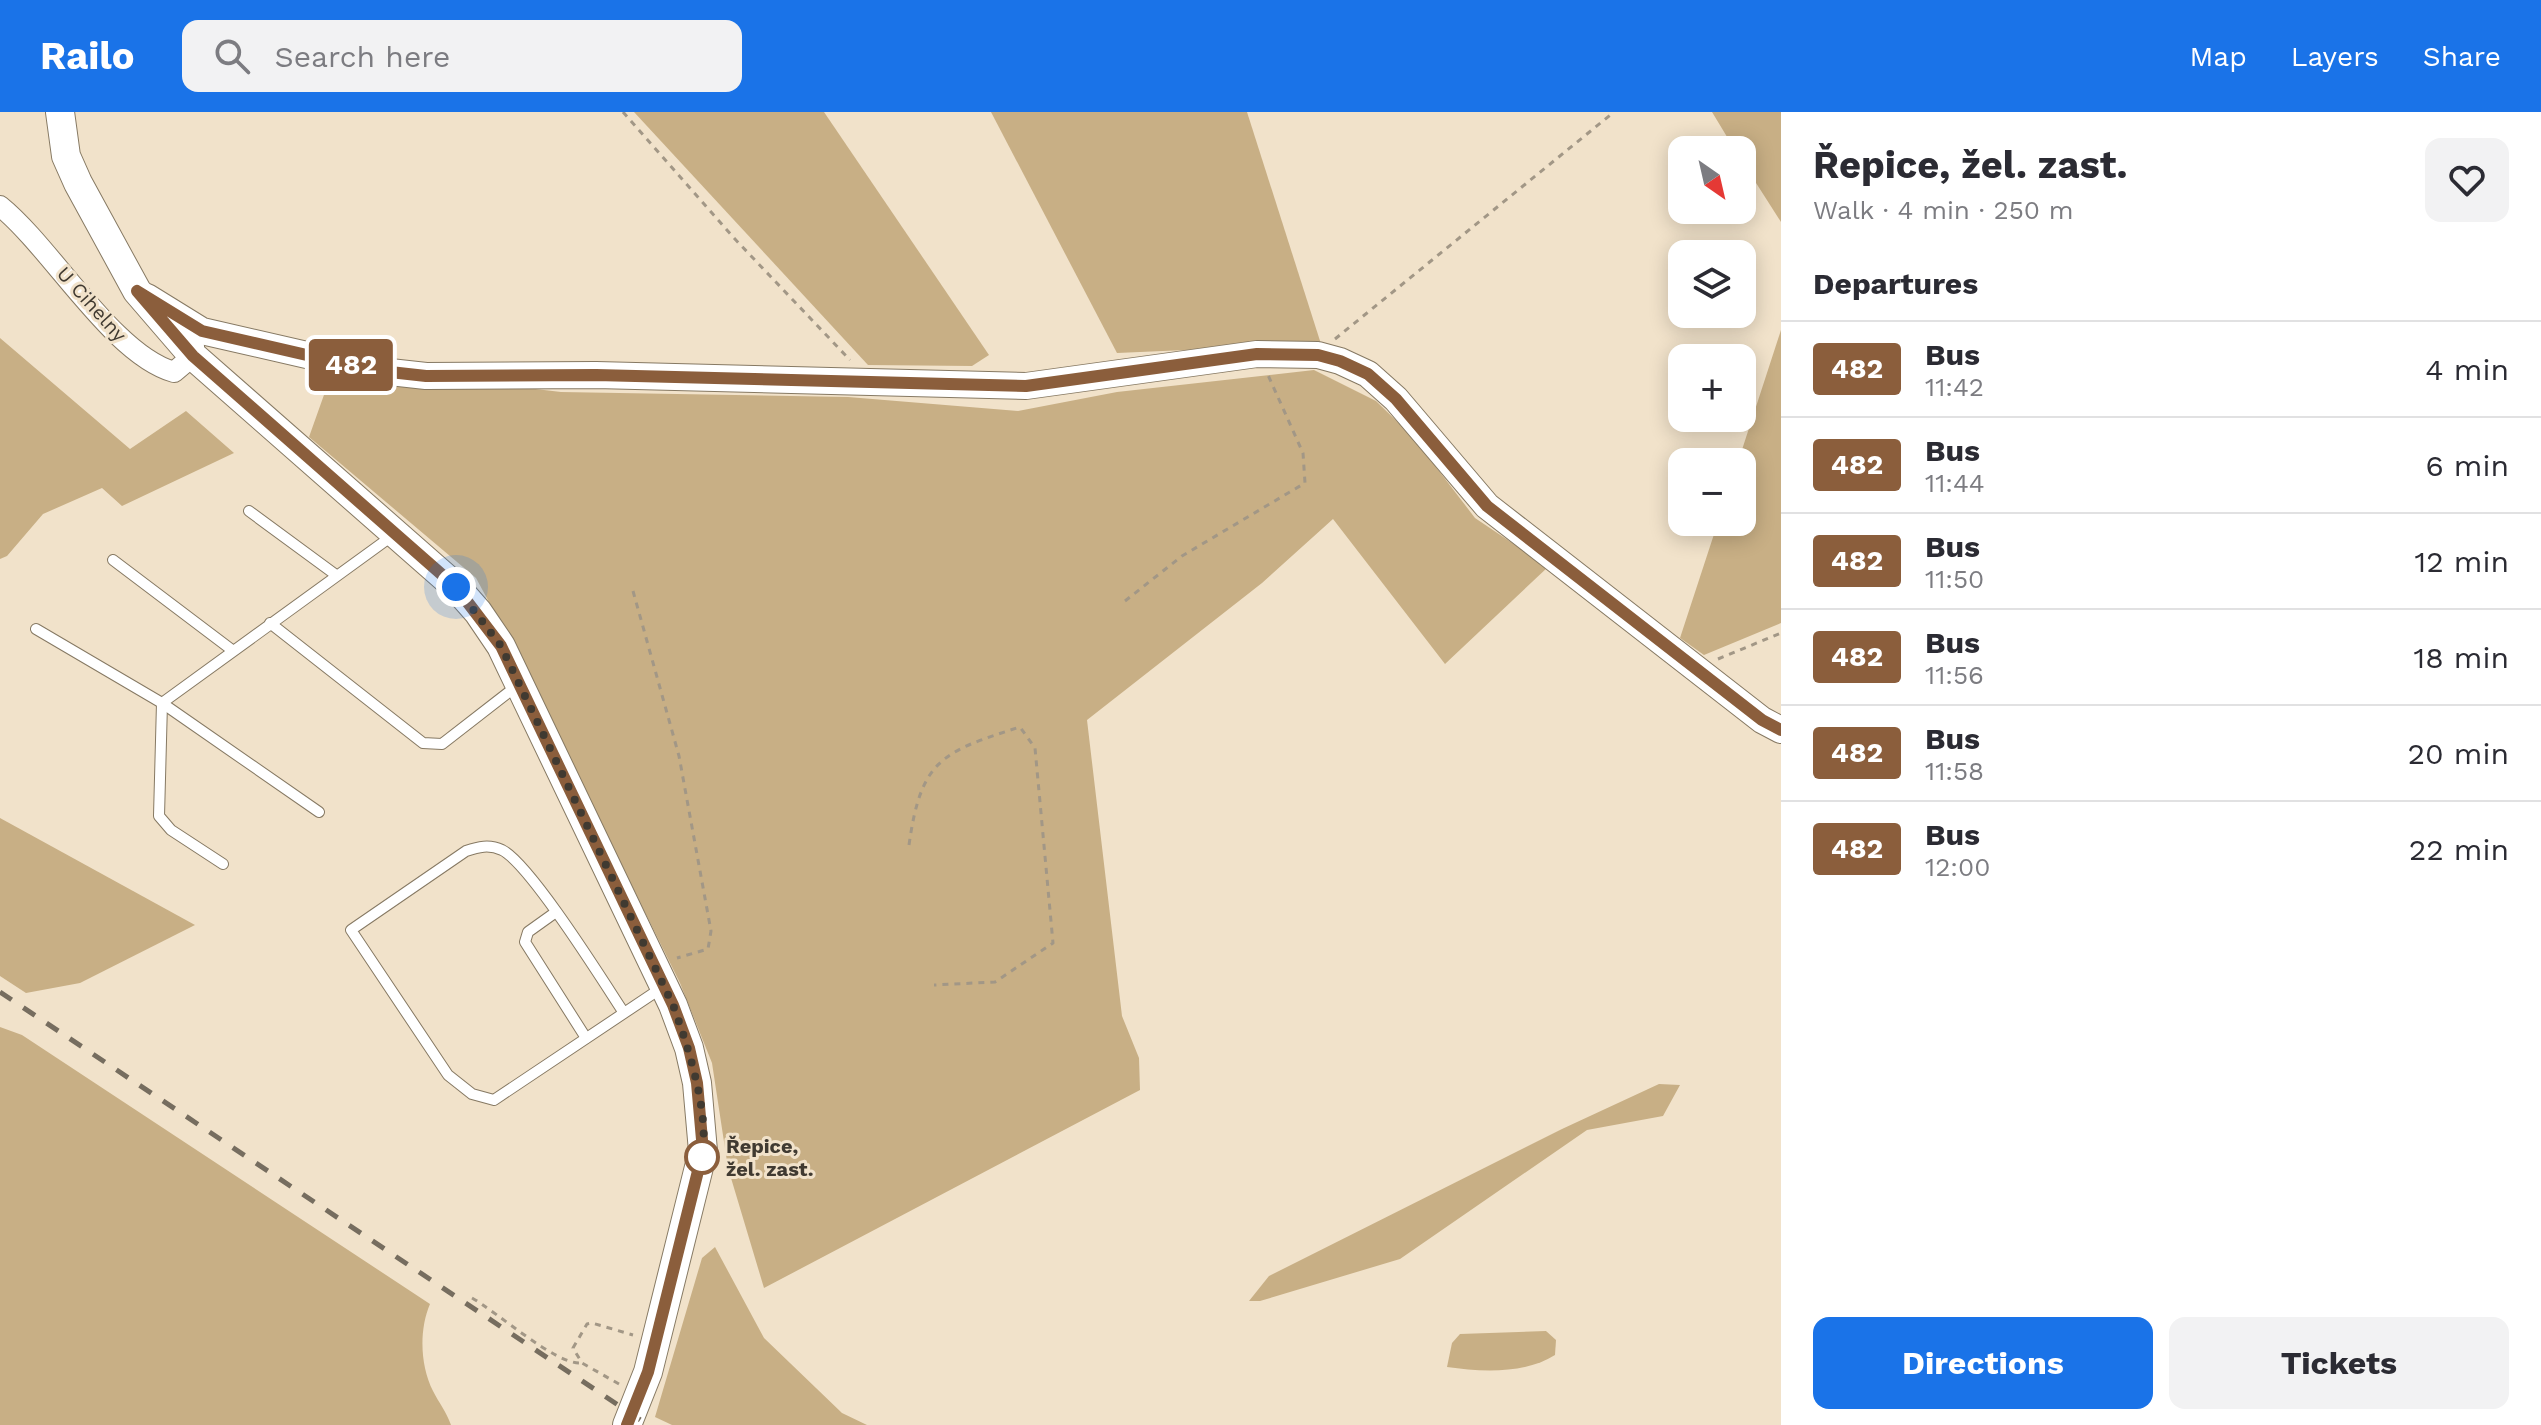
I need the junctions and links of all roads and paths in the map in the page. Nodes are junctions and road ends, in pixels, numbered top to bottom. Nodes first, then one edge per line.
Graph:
1 (60, 112) edge
2 (623, 112) edge
3 (1614, 112) edge
4 (0, 206) edge
5 (198, 343) junction
6 (1257, 354) junction
7 (1318, 355) junction
8 (870, 380) junction
9 (249, 511) dead end
10 (396, 533) junction
11 (113, 560) dead end
12 (336, 575) junction
13 (633, 591) dead end
14 (1125, 601) dead end
15 (270, 623) junction
16 (36, 629) dead end
17 (1781, 633) edge
18 (232, 650) junction
19 (1695, 669) junction
20 (519, 684) junction
21 (162, 703) junction
22 (1781, 730) edge
23 (319, 812) dead end
24 (909, 845) dead end
25 (223, 864) dead end
26 (556, 912) junction
27 (659, 974) junction
28 (934, 985) dead end
29 (624, 1013) junction
30 (586, 1038) junction
31 (472, 1298) dead end
32 (656, 1342) junction
33 (582, 1363) junction
34 (644, 1383) junction
35 (627, 1425) edge

1 - 5 main road
2 - 8 path
3 - 7 path
4 - 5 street, U Cihelny
5 - 8 street
5 - 10 main road
6 - 7 street
6 - 8 street
6 - 14 path
7 - 19 street
9 - 12 lane
10 - 12 lane
10 - 20 main road
11 - 18 lane
12 - 15 lane
13 - 27 path
15 - 18 lane
15 - 20 lane
16 - 21 lane
17 - 19 path
18 - 21 lane
19 - 22 street
20 - 27 main road
21 - 23 lane
21 - 25 lane
24 - 28 path
26 - 29 lane
26 - 30 lane
26 - 30 lane
27 - 29 lane
27 - 32 main road
29 - 30 lane
31 - 33 path
32 - 33 path
32 - 34 main road
33 - 34 path
34 - 35 main road

